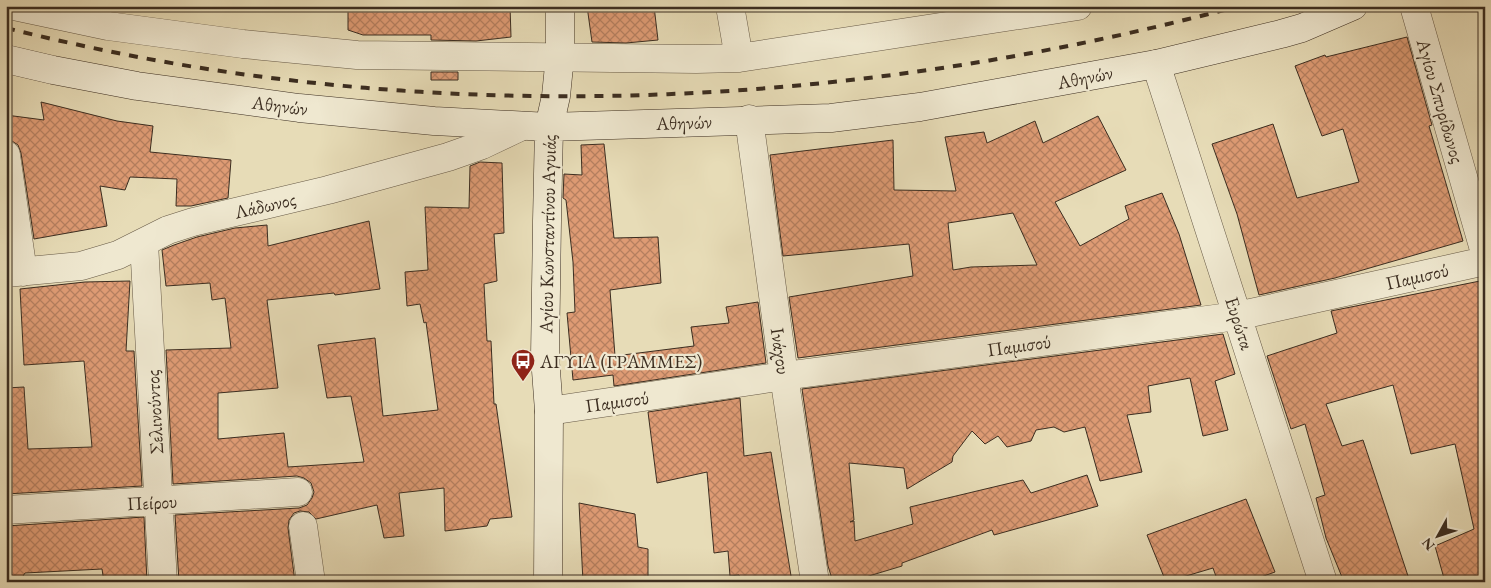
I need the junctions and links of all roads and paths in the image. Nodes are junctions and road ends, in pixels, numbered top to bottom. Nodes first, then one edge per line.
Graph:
1 (14, 6) edge
2 (560, 6) edge
3 (730, 6) edge
4 (1078, 6) edge
5 (1353, 6) edge
6 (1414, 6) edge
7 (108, 16) edge
8 (560, 56) junction
9 (740, 58) junction
10 (6, 59) edge
11 (1156, 64) junction
12 (749, 119) junction
13 (535, 127) junction
14 (6, 155) edge
15 (144, 242) junction
16 (1485, 252) edge
17 (1485, 261) edge
18 (15, 272) edge
19 (1238, 316) junction
20 (784, 376) junction
21 (549, 411) junction
22 (298, 492) dead end
23 (158, 502) junction
24 (6, 510) edge
25 (303, 526) dead end
26 (163, 582) edge
27 (311, 582) edge
28 (548, 582) edge
29 (815, 582) edge
30 (1323, 582) edge

1 - 7 street
2 - 8 street, Αγίου Κωνσταντίνου Αγυιάς
3 - 9 street
4 - 9 street
5 - 11 street, Αθηνών
6 - 16 street, Αγίου Σπυρίδωνος
7 - 8 street
8 - 9 street
8 - 13 street, Αγίου Κωνσταντίνου Αγυιάς
10 - 13 street, Αθηνών
11 - 12 street, Αθηνών
11 - 19 street, Ευρώτα
12 - 13 street, Αθηνών
12 - 20 street, Ινάχου
13 - 15 street, Λάδωνος
13 - 21 street, Αγίου Κωνσταντίνου Αγυιάς
14 - 18 street
15 - 18 street, Λάδωνος
15 - 23 street, Σελινούντος
17 - 19 street, Παμισού
19 - 20 street, Παμισού
19 - 30 street, Ευρώτα
20 - 21 street, Παμισού
20 - 29 street, Ινάχου
21 - 28 street, Αγίου Κωνσταντίνου Αγυιάς
22 - 23 street, Πείρου
23 - 24 street, Πείρου
23 - 26 street, Σελινούντος
25 - 27 street

